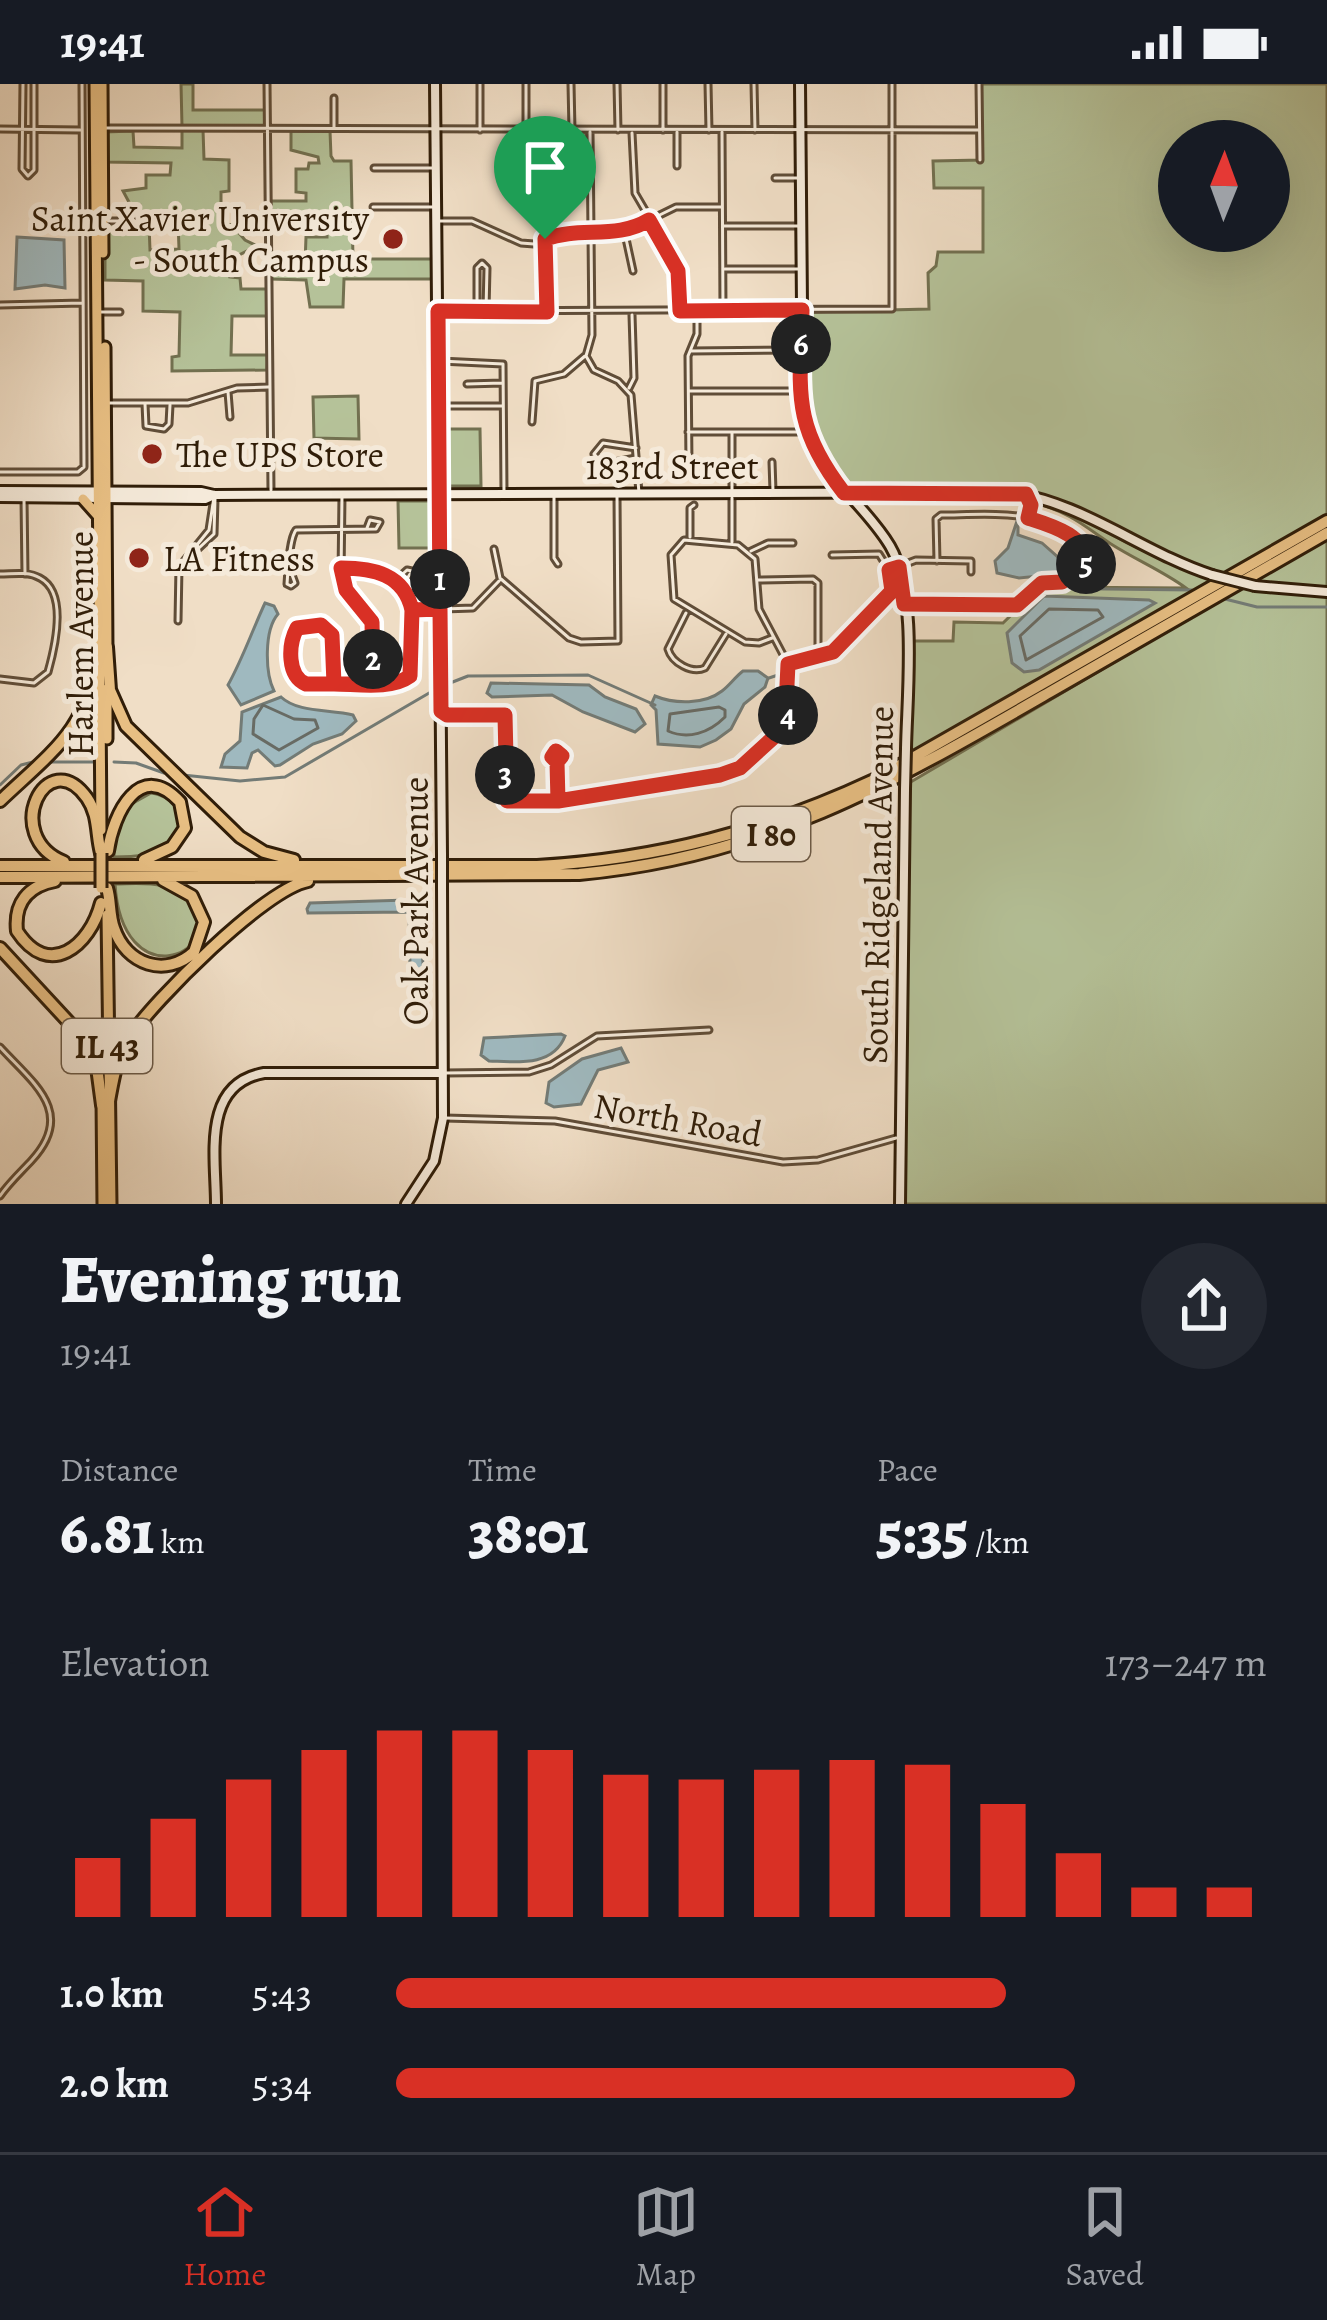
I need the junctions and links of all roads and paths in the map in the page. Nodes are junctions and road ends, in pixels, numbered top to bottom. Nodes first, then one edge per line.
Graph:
1 (23, 84) edge
2 (34, 84) edge
3 (82, 84) edge
4 (98, 84) edge
5 (267, 84) edge
6 (435, 84) edge
7 (480, 84) edge
8 (526, 84) edge
9 (571, 84) edge
10 (617, 84) edge
11 (663, 84) edge
12 (708, 84) edge
13 (754, 84) edge
14 (800, 84) edge
15 (892, 84) edge
16 (979, 84) edge
17 (334, 98) dead end
18 (99, 128) junction
19 (268, 128) junction
20 (0, 129) edge
21 (22, 129) junction
22 (334, 129) junction
23 (34, 130) junction
24 (82, 130) junction
25 (436, 130) junction
26 (480, 130) junction
27 (526, 130) junction
28 (572, 130) junction
29 (589, 130) junction
30 (618, 130) junction
31 (709, 130) junction
32 (722, 130) junction
33 (755, 130) junction
34 (892, 130) junction
35 (980, 130) junction
36 (632, 131) junction
37 (663, 131) junction
38 (677, 131) junction
39 (800, 131) junction
40 (980, 160) dead end
41 (677, 166) dead end
42 (374, 168) dead end
43 (436, 168) junction
44 (776, 178) dead end
45 (801, 178) junction
46 (373, 207) dead end
47 (436, 207) junction
48 (722, 207) junction
49 (542, 210) dead end
50 (649, 220) junction
51 (100, 221) junction
52 (176, 221) dead end
53 (437, 221) junction
54 (722, 226) junction
55 (801, 226) junction
56 (625, 232) junction
57 (591, 233) junction
58 (545, 239) junction
59 (722, 269) junction
60 (802, 269) junction
61 (633, 271) dead end
62 (84, 303) junction
63 (0, 305) edge
64 (802, 310) junction
65 (438, 311) junction
66 (477, 311) junction
67 (486, 311) junction
68 (591, 311) junction
69 (632, 311) junction
70 (680, 311) junction
71 (697, 311) junction
72 (723, 311) junction
73 (101, 312) junction
74 (120, 312) dead end
75 (547, 312) junction
76 (801, 350) junction
77 (688, 351) junction
78 (586, 356) junction
79 (438, 361) junction
80 (467, 383) dead end
81 (503, 383) junction
82 (270, 387) junction
83 (628, 389) junction
84 (227, 390) junction
85 (801, 391) junction
86 (688, 392) junction
87 (102, 403) junction
88 (145, 403) junction
89 (170, 403) junction
90 (439, 406) junction
91 (504, 406) junction
92 (230, 418) dead end
93 (532, 422) dead end
94 (688, 432) junction
95 (732, 432) junction
96 (806, 432) junction
97 (638, 448) junction
98 (638, 458) junction
99 (772, 462) dead end
100 (689, 465) dead end
101 (0, 472) edge
102 (831, 476) junction
103 (773, 492) junction
104 (864, 492) junction
105 (504, 493) junction
106 (554, 493) junction
107 (617, 493) junction
108 (639, 493) junction
109 (732, 493) junction
110 (822, 493) junction
111 (844, 493) junction
112 (0, 494) edge
113 (342, 494) junction
114 (440, 494) junction
115 (1026, 494) junction
116 (25, 495) junction
117 (103, 495) junction
118 (214, 495) junction
119 (271, 495) junction
120 (1040, 497) junction
121 (83, 499) junction
122 (694, 505) dead end
123 (1031, 505) junction
124 (857, 507) junction
125 (1028, 518) junction
126 (99, 519) junction
127 (1327, 521) edge
128 (340, 528) junction
129 (367, 529) dead end
130 (1327, 533) edge
131 (690, 539) junction
132 (793, 543) dead end
133 (732, 544) junction
134 (494, 549) dead end
135 (750, 552) junction
136 (971, 552) dead end
137 (832, 555) dead end
138 (937, 561) junction
139 (971, 561) junction
140 (558, 564) dead end
141 (341, 568) junction
142 (894, 568) junction
143 (290, 572) dead end
144 (971, 572) dead end
145 (0, 574) edge
146 (25, 574) junction
147 (501, 579) junction
148 (757, 580) junction
149 (394, 582) junction
150 (401, 588) junction
151 (1327, 592) edge
152 (904, 604) junction
153 (440, 609) junction
154 (412, 610) junction
155 (688, 610) junction
156 (178, 621) dead end
157 (727, 632) junction
158 (772, 638) junction
159 (104, 650) junction
160 (818, 656) junction
161 (788, 664) junction
162 (0, 679) edge
163 (334, 684) junction
164 (373, 684) junction
165 (441, 711) junction
166 (557, 762) dead end
167 (558, 801) junction
168 (0, 802) edge
169 (20, 805) dead end
170 (20, 830) dead end
171 (105, 852) junction
172 (114, 865) junction
173 (315, 865) junction
174 (0, 866) edge
175 (79, 871) junction
176 (142, 876) junction
177 (0, 877) edge
178 (439, 881) junction
179 (104, 888) junction
180 (101, 903) junction
181 (0, 948) edge
182 (709, 1030) dead end
183 (0, 1047) edge
184 (443, 1073) junction
185 (105, 1103) junction
186 (443, 1118) junction
187 (900, 1138) junction
188 (0, 1196) edge
189 (107, 1204) edge
190 (216, 1204) edge
191 (406, 1204) edge
192 (900, 1204) edge

1 - 21 street
2 - 23 street
3 - 24 street
4 - 18 main road, Harlem Avenue / IL 43
5 - 19 street
6 - 25 street, Oak Park Avenue
7 - 26 street
8 - 27 street
9 - 28 street
10 - 30 street
11 - 37 street
12 - 31 street
13 - 33 street
14 - 39 street
15 - 34 street
16 - 35 street
17 - 22 street
18 - 19 street
18 - 51 main road, Harlem Avenue / IL 43
19 - 22 street
19 - 82 street
20 - 21 street
21 - 23 street
21 - 23 street
22 - 25 street
23 - 24 street
24 - 62 street
25 - 26 street
25 - 43 street, Oak Park Avenue
26 - 27 street
27 - 28 street
28 - 29 street
29 - 30 street
29 - 57 street
30 - 36 street
31 - 32 street
31 - 38 street
32 - 33 street
32 - 48 street
33 - 39 street
34 - 35 street
34 - 39 street
34 - 64 street
35 - 40 street
36 - 37 street
36 - 50 street
37 - 38 street
38 - 41 street
39 - 45 street
42 - 43 street
43 - 47 street, Oak Park Avenue
44 - 45 street
45 - 55 street
46 - 47 street
47 - 53 street, Oak Park Avenue
48 - 50 street
48 - 54 street
49 - 58 street
50 - 56 street
50 - 70 street
51 - 52 street
51 - 73 main road, Harlem Avenue / IL 43
53 - 58 street
53 - 65 street, Oak Park Avenue
54 - 55 street
54 - 59 street
55 - 60 street
56 - 57 street
56 - 61 street
57 - 58 street
57 - 68 street
58 - 75 street
59 - 60 street
59 - 72 street
60 - 64 street
62 - 63 street
62 - 101 street
64 - 72 street
64 - 76 street
65 - 66 street
65 - 79 street, Oak Park Avenue
66 - 67 street
66 - 67 street
67 - 75 street
68 - 69 street
68 - 75 street
68 - 78 street
69 - 70 street
69 - 83 street
70 - 71 street
71 - 72 street
71 - 77 street
73 - 74 street
73 - 87 main road, Harlem Avenue / IL 43
76 - 77 street
76 - 85 street
77 - 86 street
78 - 83 street
78 - 93 street
79 - 81 street
79 - 90 street, Oak Park Avenue
80 - 81 street
81 - 91 street
82 - 84 street
82 - 119 street
83 - 97 street
84 - 89 street
84 - 92 street
85 - 86 street
85 - 96 street
86 - 94 street
87 - 88 street
87 - 117 main road, Harlem Avenue / IL 43
88 - 89 street
88 - 89 street
90 - 91 street
90 - 114 street, Oak Park Avenue
91 - 105 street
94 - 95 street
94 - 100 street
95 - 96 street
95 - 109 street
96 - 102 street
97 - 98 street
97 - 98 street
98 - 108 street
99 - 103 street
102 - 110 street
102 - 111 street
103 - 109 street, 183rd Street
103 - 110 street, 183rd Street
104 - 111 street, 183rd Street
104 - 115 street, 183rd Street
104 - 124 street
105 - 106 street, 183rd Street
105 - 114 street, 183rd Street
106 - 107 street, 183rd Street
106 - 140 street
107 - 108 street, 183rd Street
107 - 147 street
108 - 109 street, 183rd Street
109 - 133 street
110 - 111 street, 183rd Street
111 - 124 street
112 - 116 street, 183rd Street
113 - 114 street, 183rd Street
113 - 119 street, 183rd Street
113 - 128 street
114 - 153 street, Oak Park Avenue
115 - 120 street, 183rd Street
115 - 123 street
116 - 117 street, 183rd Street
116 - 121 street, 183rd Street
116 - 146 street
117 - 118 street, 183rd Street
117 - 121 street, 183rd Street
117 - 126 main road, Harlem Avenue / IL 43
117 - 159 main road, Harlem Avenue / IL 43
118 - 119 street, 183rd Street
118 - 156 street
120 - 123 street
120 - 151 street, 183rd Street, bridge
121 - 126 main road
122 - 131 street
123 - 125 street
124 - 142 street
125 - 138 street
125 - 152 street
126 - 159 main road, Harlem Avenue / IL 43
127 - 173 highway, I 80
128 - 129 street
128 - 141 street
128 - 143 street
130 - 178 highway, I 80
131 - 133 street
131 - 155 street
132 - 135 street
133 - 135 street
134 - 147 street
135 - 148 street
136 - 139 street
137 - 142 street
138 - 139 street
138 - 142 street
139 - 144 street
141 - 149 street
141 - 164 street
142 - 152 street, South Ridgeland Avenue
142 - 160 street
145 - 146 street
146 - 162 street
147 - 153 street
148 - 158 street
148 - 160 street
149 - 150 street
149 - 150 street
150 - 154 street
152 - 187 street, South Ridgeland Avenue, bridge
153 - 154 street
153 - 165 street, Oak Park Avenue
154 - 164 street
155 - 157 street
155 - 157 street
157 - 158 street
158 - 161 street
159 - 168 highway
159 - 171 main road, Harlem Avenue / IL 43
159 - 173 highway
160 - 161 street
161 - 167 street
163 - 163 street
163 - 164 street
165 - 167 street
165 - 178 street, Oak Park Avenue, bridge
166 - 167 street
169 - 171 highway
170 - 175 highway
171 - 172 highway
171 - 179 main road, Harlem Avenue / IL 43, bridge
172 - 173 highway, I 80
172 - 175 highway, I 80
174 - 175 highway, I 80
175 - 176 highway, I 80
175 - 177 highway, I 80
175 - 180 highway
176 - 178 highway, I 80
176 - 179 highway
178 - 184 street, Oak Park Avenue
178 - 185 highway
179 - 180 main road, Harlem Avenue / IL 43
179 - 185 main road, Harlem Avenue / IL 43
180 - 185 main road, Harlem Avenue / IL 43
181 - 185 highway
182 - 184 street
183 - 188 street
184 - 186 street, Oak Park Avenue
184 - 190 street
185 - 189 main road, Harlem Avenue / IL 43
186 - 187 street, North Road
186 - 191 street, Oak Park Avenue
187 - 192 street, South Ridgeland Avenue

